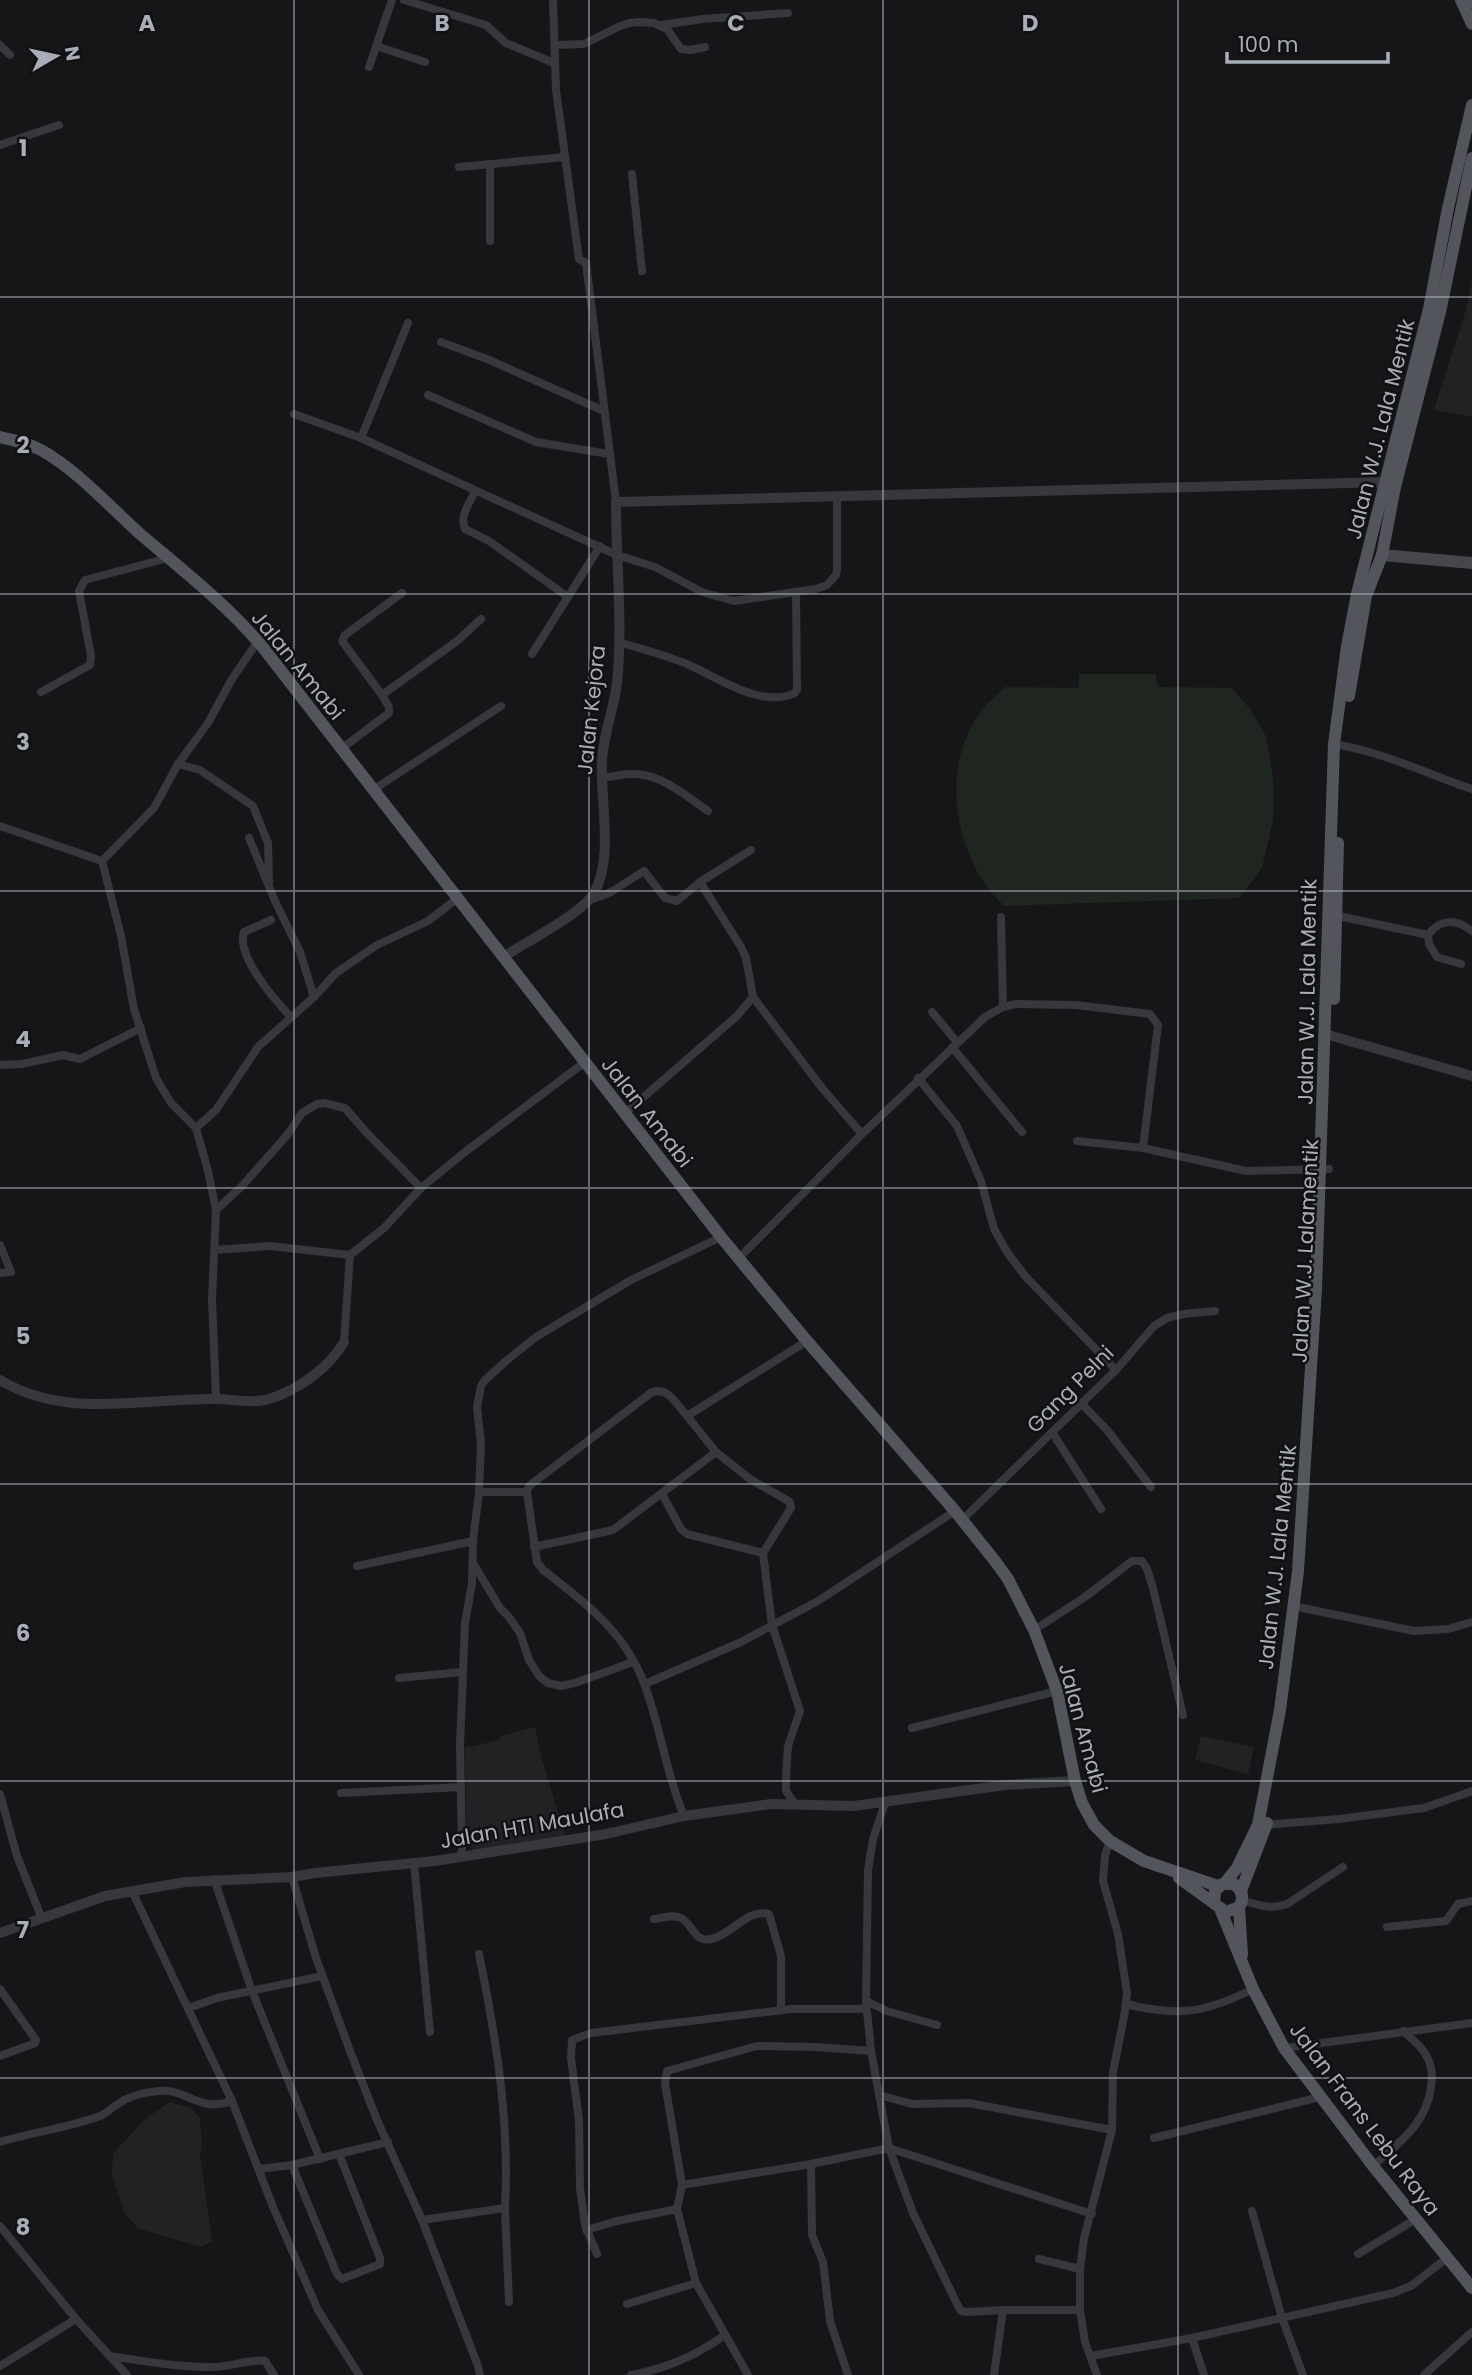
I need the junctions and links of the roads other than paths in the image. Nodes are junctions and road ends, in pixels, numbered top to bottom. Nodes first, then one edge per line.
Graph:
1 (392, 0) edge
2 (404, 0) edge
3 (553, 0) edge
4 (1461, 0) edge
5 (788, 13) dead end
6 (1472, 24) edge
7 (661, 25) junction
8 (0, 45) edge
9 (555, 45) junction
10 (376, 46) junction
11 (705, 47) dead end
12 (10, 55) dead end
13 (425, 62) dead end
14 (554, 63) junction
15 (369, 67) dead end
16 (1472, 105) edge
17 (59, 125) dead end
18 (0, 145) edge
19 (565, 157) junction
20 (1472, 158) edge
21 (491, 164) junction
22 (459, 167) dead end
23 (632, 174) dead end
24 (490, 241) dead end
25 (642, 271) dead end
26 (408, 323) dead end
27 (441, 342) dead end
28 (428, 395) dead end
29 (604, 411) junction
30 (294, 414) dead end
31 (0, 437) edge
32 (361, 438) junction
33 (609, 454) junction
34 (1390, 484) junction
35 (475, 491) junction
36 (837, 495) junction
37 (616, 502) junction
38 (600, 546) junction
39 (1376, 554) junction
40 (617, 555) junction
41 (168, 558) junction
42 (1472, 563) edge
43 (796, 592) junction
44 (402, 593) dead end
45 (568, 597) junction
46 (481, 619) dead end
47 (258, 641) junction
48 (619, 642) junction
49 (532, 654) dead end
50 (41, 692) dead end
51 (382, 695) junction
52 (501, 706) dead end
53 (1338, 745) junction
54 (341, 749) junction
55 (178, 764) junction
56 (601, 778) junction
57 (1472, 789) edge
58 (373, 790) junction
59 (708, 811) dead end
60 (0, 826) edge
61 (249, 838) dead end
62 (751, 850) dead end
63 (102, 861) junction
64 (699, 882) junction
65 (269, 885) junction
66 (458, 898) junction
67 (588, 901) junction
68 (1333, 915) junction
69 (1001, 917) dead end
70 (271, 920) dead end
71 (1472, 931) edge
72 (1428, 935) junction
73 (503, 957) junction
74 (1461, 964) dead end
75 (314, 997) junction
76 (753, 997) junction
77 (1003, 1007) junction
78 (932, 1012) dead end
79 (290, 1016) junction
80 (141, 1028) junction
81 (1329, 1035) junction
82 (954, 1044) junction
83 (584, 1062) junction
84 (0, 1065) edge
85 (1472, 1076) edge
86 (918, 1078) junction
87 (623, 1114) junction
88 (196, 1128) junction
89 (1022, 1132) dead end
90 (862, 1134) junction
91 (1077, 1141) dead end
92 (1143, 1148) junction
93 (1325, 1169) junction
94 (421, 1188) junction
95 (216, 1210) junction
96 (721, 1237) junction
97 (0, 1245) edge
98 (215, 1250) junction
99 (350, 1255) junction
100 (738, 1258) junction
101 (0, 1273) edge
102 (1215, 1311) dead end
103 (807, 1341) junction
104 (344, 1342) joint
105 (1116, 1370) junction
106 (0, 1380) edge
107 (216, 1399) junction
108 (1081, 1403) junction
109 (687, 1416) junction
110 (1052, 1432) junction
111 (716, 1452) junction
112 (1151, 1487) dead end
113 (479, 1492) junction
114 (527, 1492) junction
115 (662, 1494) junction
116 (1101, 1509) dead end
117 (958, 1515) junction
118 (473, 1541) junction
119 (534, 1547) junction
120 (763, 1553) junction
121 (473, 1563) junction
122 (357, 1566) dead end
123 (1298, 1607) junction
124 (1472, 1622) edge
125 (772, 1625) junction
126 (1034, 1630) junction
127 (633, 1662) junction
128 (463, 1672) junction
129 (399, 1678) dead end
130 (645, 1684) junction
131 (1057, 1691) junction
132 (1183, 1715) dead end
133 (912, 1728) dead end
134 (1075, 1781) junction
135 (461, 1787) junction
136 (1472, 1791) edge
137 (341, 1793) dead end
138 (0, 1794) edge
139 (885, 1803) junction
140 (794, 1804) junction
141 (684, 1816) junction
142 (1263, 1825) junction
143 (1110, 1841) junction
144 (463, 1856) junction
145 (414, 1863) junction
146 (1343, 1867) dead end
147 (1170, 1872) junction
148 (292, 1877) junction
149 (214, 1879) junction
150 (1222, 1884) junction
151 (132, 1891) junction
152 (1241, 1899) junction
153 (1472, 1901) edge
154 (1218, 1907) junction
155 (42, 1919) junction
156 (654, 1919) dead end
157 (1387, 1927) dead end
158 (0, 1933) edge
159 (479, 1954) dead end
160 (1242, 1964) junction
161 (322, 1976) junction
162 (0, 1989) edge
163 (1253, 1989) junction
164 (252, 1990) junction
165 (1126, 2004) junction
166 (866, 2005) junction
167 (189, 2008) junction
168 (782, 2010) junction
169 (1472, 2023) edge
170 (937, 2025) dead end
171 (1404, 2031) junction
172 (430, 2032) dead end
173 (1284, 2048) junction
174 (871, 2051) junction
175 (0, 2056) edge
176 (879, 2095) junction
177 (1320, 2097) junction
178 (232, 2101) junction
179 (1112, 2130) junction
180 (1154, 2138) dead end
181 (0, 2142) edge
182 (388, 2142) junction
183 (889, 2148) junction
184 (340, 2154) junction
185 (320, 2159) junction
186 (811, 2164) junction
187 (292, 2165) junction
188 (1373, 2166) junction
189 (259, 2169) junction
190 (682, 2185) junction
191 (505, 2207) junction
192 (677, 2209) junction
193 (1252, 2211) dead end
194 (1092, 2214) junction
195 (1416, 2219) junction
196 (422, 2220) junction
197 (0, 2225) edge
198 (586, 2230) junction
199 (597, 2254) dead end
200 (1358, 2254) dead end
201 (1447, 2258) junction
202 (1040, 2259) dead end
203 (1080, 2269) junction
204 (696, 2283) junction
205 (1472, 2288) edge
206 (509, 2302) dead end
207 (626, 2304) dead end
208 (1003, 2310) junction
209 (1080, 2310) junction
210 (1282, 2318) junction
211 (76, 2319) junction
212 (1472, 2332) edge
213 (725, 2335) junction
214 (1192, 2338) junction
215 (110, 2356) junction
216 (1091, 2356) junction
217 (0, 2367) edge
218 (127, 2375) edge
219 (274, 2375) edge
220 (359, 2375) edge
221 (480, 2375) edge
222 (631, 2375) edge
223 (748, 2375) edge
224 (848, 2375) edge
225 (994, 2375) edge
226 (1097, 2375) edge
227 (1204, 2375) edge
228 (1303, 2375) edge
229 (1424, 2375) edge

1 - 10 street
2 - 14 street
3 - 9 street
4 - 6 main road
5 - 7 street
7 - 9 street
7 - 11 street
8 - 12 street
9 - 14 street
10 - 13 street
10 - 15 street
14 - 19 street
16 - 34 main road, Jalan W.J. Lala Mentik
17 - 18 street
19 - 21 street
19 - 29 street
20 - 34 main road
21 - 22 street
21 - 24 street
23 - 25 street
26 - 32 street
27 - 29 street
28 - 33 street
29 - 33 street
30 - 32 street
31 - 41 main road, Jalan Amabi
32 - 35 street
33 - 37 street
34 - 36 street
34 - 39 main road, Jalan W.J. Lala Mentik
35 - 38 street
35 - 45 street
36 - 37 street
36 - 43 street
37 - 40 street, Jalan Kejora
38 - 40 street
38 - 45 street
39 - 42 main road
39 - 53 main road, Jalan W.J. Lala Mentik
40 - 43 street
40 - 48 street, Jalan Kejora
41 - 47 main road, Jalan Amabi
41 - 50 street
43 - 48 street
44 - 51 street
45 - 49 street
46 - 51 street
47 - 54 main road, Jalan Amabi
47 - 55 street
48 - 56 street, Jalan Kejora
51 - 54 street
52 - 58 street
53 - 57 street
53 - 68 main road, Jalan W.J. Lala Mentik
54 - 58 main road, Jalan Amabi
55 - 63 street
55 - 65 street
56 - 59 street
56 - 67 street, Jalan Kejora
58 - 66 main road, Jalan Amabi
60 - 63 street
61 - 65 street
62 - 64 street
63 - 80 street
64 - 67 street
64 - 76 street
65 - 75 street
66 - 73 main road, Jalan Amabi
66 - 75 street
67 - 73 street
68 - 72 street
68 - 81 main road, Jalan W.J. Lala Mentik
69 - 77 street
70 - 79 street
71 - 72 street
72 - 74 street
73 - 83 main road, Jalan Amabi
75 - 79 street
76 - 87 street
76 - 90 street
77 - 82 street
77 - 92 street
78 - 82 street
79 - 88 street
80 - 84 street
80 - 88 street
81 - 85 street
81 - 93 main road, Jalan W.J. Lala Mentik
82 - 86 street
82 - 89 street
83 - 87 main road, Jalan Amabi
83 - 94 street
86 - 90 street
86 - 105 street
87 - 96 main road, Jalan Amabi
88 - 95 street
90 - 100 street
91 - 92 street
92 - 93 street
93 - 123 main road, Jalan W.J. Lalamentik
93 - 142 main road, Jalan W.J. Lala Mentik
94 - 95 street
94 - 99 street
95 - 98 street
96 - 100 main road, Jalan Amabi
96 - 113 street
97 - 101 street
98 - 99 street
98 - 107 street
99 - 104 street
100 - 103 main road, Jalan Amabi
102 - 105 street, Gang Pelni
103 - 109 street
103 - 117 main road, Jalan Amabi
104 - 107 street
105 - 108 street, Gang Pelni
106 - 107 street
108 - 110 street, Gang Pelni
108 - 112 street
109 - 111 street
109 - 114 street
110 - 116 street
110 - 117 street, Gang Pelni
111 - 115 street
111 - 120 street
113 - 114 street
113 - 118 street
114 - 119 street
115 - 119 street
115 - 120 street
117 - 125 street, Gang Pelni
117 - 126 main road, Jalan Amabi
118 - 121 street
118 - 122 street
119 - 127 street
120 - 125 street
121 - 127 street
121 - 128 street
123 - 124 street
123 - 142 main road, Jalan W.J. Lalamentik
125 - 130 street, Gang Pelni
125 - 140 street
126 - 131 main road, Jalan Amabi
126 - 132 street
127 - 130 street
128 - 129 street
128 - 135 street
130 - 141 street
131 - 133 street
131 - 134 main road, Jalan Amabi
134 - 139 street, Jalan HTI Maulafa
134 - 143 main road, Jalan Amabi
135 - 137 street
135 - 144 street
136 - 142 street
138 - 155 street
139 - 140 street, Jalan HTI Maulafa
139 - 166 street
140 - 141 street, Jalan HTI Maulafa
141 - 144 street, Jalan HTI Maulafa
142 - 150 main road, Jalan W.J. Lala Mentik
142 - 152 main road, Jalan W.J. Lalamentik
143 - 147 main road, Jalan Amabi
143 - 165 street
144 - 145 street, Jalan HTI Maulafa
145 - 148 street, Jalan HTI Maulafa
145 - 172 street
146 - 152 street
147 - 150 main road, Jalan Amabi
147 - 154 main road, Jalan Amabi
148 - 149 street, Jalan HTI Maulafa
148 - 161 street
149 - 151 street, Jalan HTI Maulafa
149 - 164 street
150 - 152 main road
150 - 154 main road
151 - 155 street, Jalan HTI Maulafa
151 - 167 street
152 - 154 main road
152 - 160 main road, Jalan Frans Lebu Raya
153 - 157 street
154 - 160 main road, Jalan Frans Lebu Raya
155 - 158 street, Jalan HTI Maulafa
156 - 168 street
159 - 191 street
160 - 163 main road, Jalan Frans Lebu Raya
161 - 164 street
161 - 182 street
162 - 175 street
163 - 165 street
163 - 173 main road, Jalan Frans Lebu Raya
164 - 167 street
164 - 185 street
165 - 179 street
166 - 168 street
166 - 170 street
166 - 174 street
167 - 178 street
168 - 198 street
169 - 171 street
171 - 173 street
171 - 188 street
173 - 177 main road, Jalan Frans Lebu Raya
174 - 176 street
174 - 190 street
176 - 179 street
176 - 183 street
177 - 180 street
177 - 188 main road, Jalan Frans Lebu Raya
178 - 181 street
178 - 189 street
179 - 194 street
182 - 184 street
182 - 196 street
183 - 186 street
183 - 194 street
183 - 208 street
184 - 185 street
184 - 187 street
185 - 187 street
186 - 190 street
186 - 224 street
187 - 189 street
188 - 195 main road, Jalan Frans Lebu Raya
189 - 220 street
190 - 192 street
191 - 196 street
191 - 206 street
192 - 198 street
192 - 204 street
193 - 210 street
194 - 203 street
195 - 200 street
195 - 201 main road, Jalan Frans Lebu Raya
196 - 221 street
197 - 211 street
198 - 199 street
201 - 205 main road, Jalan Frans Lebu Raya
201 - 210 street
202 - 203 street
203 - 209 street
204 - 207 street
204 - 213 street
208 - 209 street
208 - 225 street
209 - 216 street
210 - 214 street
210 - 228 street
211 - 215 street
211 - 217 street
212 - 229 street
213 - 222 street
213 - 223 street
214 - 216 street
214 - 227 street
215 - 218 street
215 - 219 street
216 - 226 street

